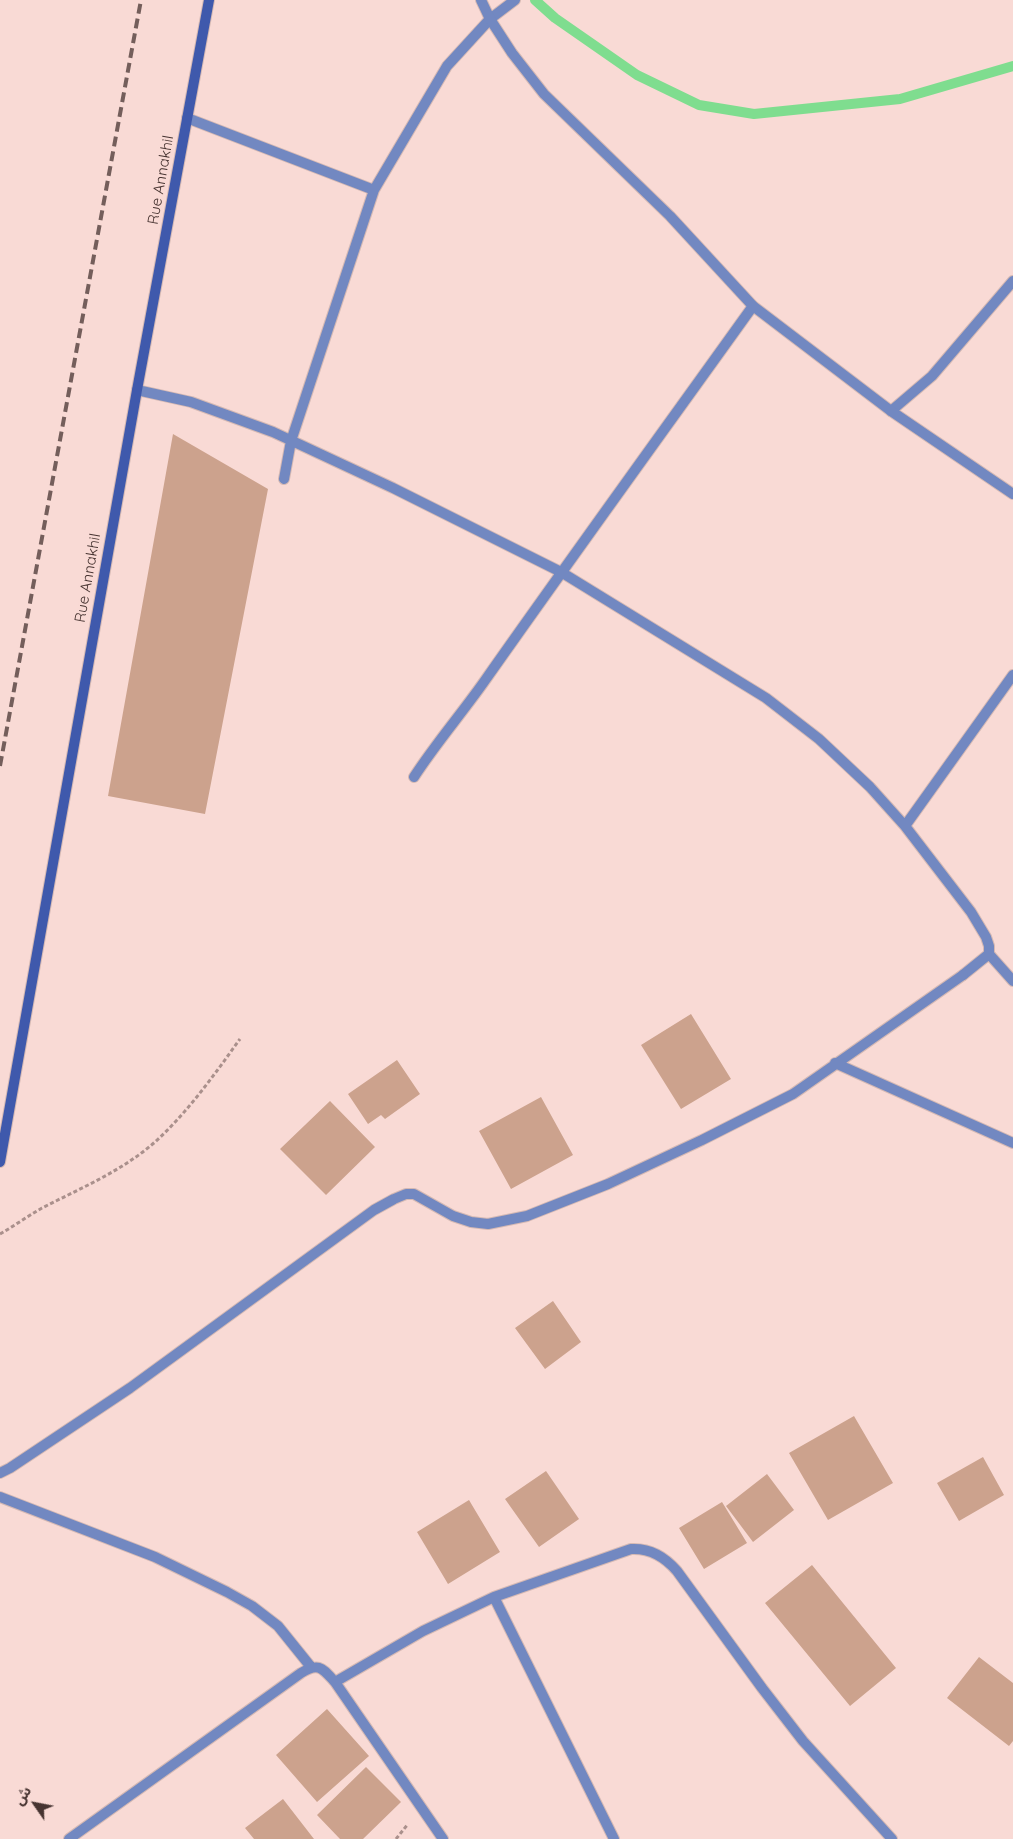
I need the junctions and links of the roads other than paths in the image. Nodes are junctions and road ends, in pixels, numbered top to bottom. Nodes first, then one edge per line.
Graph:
1 (209, 0) edge
2 (481, 0) edge
3 (514, 0) edge
4 (490, 19) junction
5 (187, 118) junction
6 (374, 190) junction
7 (1013, 281) edge
8 (754, 306) junction
9 (137, 390) junction
10 (892, 411) junction
11 (291, 441) junction
12 (284, 479) dead end
13 (1013, 494) edge
14 (561, 572) junction
15 (1013, 675) edge
16 (414, 777) dead end
17 (905, 826) junction
18 (989, 954) junction
19 (1013, 981) edge
20 (835, 1063) junction
21 (1013, 1143) edge
22 (0, 1162) edge
23 (0, 1473) edge
24 (0, 1497) edge
25 (494, 1597) junction
26 (311, 1667) junction
27 (335, 1682) junction
28 (69, 1839) edge
29 (443, 1839) edge
30 (614, 1839) edge
31 (892, 1839) edge

1 - 5 street, Rue Annakhil
2 - 4 street
3 - 4 street
4 - 6 street
4 - 8 street
5 - 6 street
5 - 9 street, Rue Annakhil
6 - 11 street
7 - 10 street
8 - 10 street
8 - 14 street
9 - 11 street
9 - 22 street, Rue Annakhil
10 - 13 street
11 - 12 street
11 - 14 street
14 - 16 street
14 - 17 street
15 - 17 street
17 - 18 street
18 - 19 street
18 - 20 street
20 - 21 street
20 - 23 street
24 - 26 street
25 - 27 street
25 - 30 street
25 - 31 street
26 - 27 street
26 - 28 street
27 - 29 street

